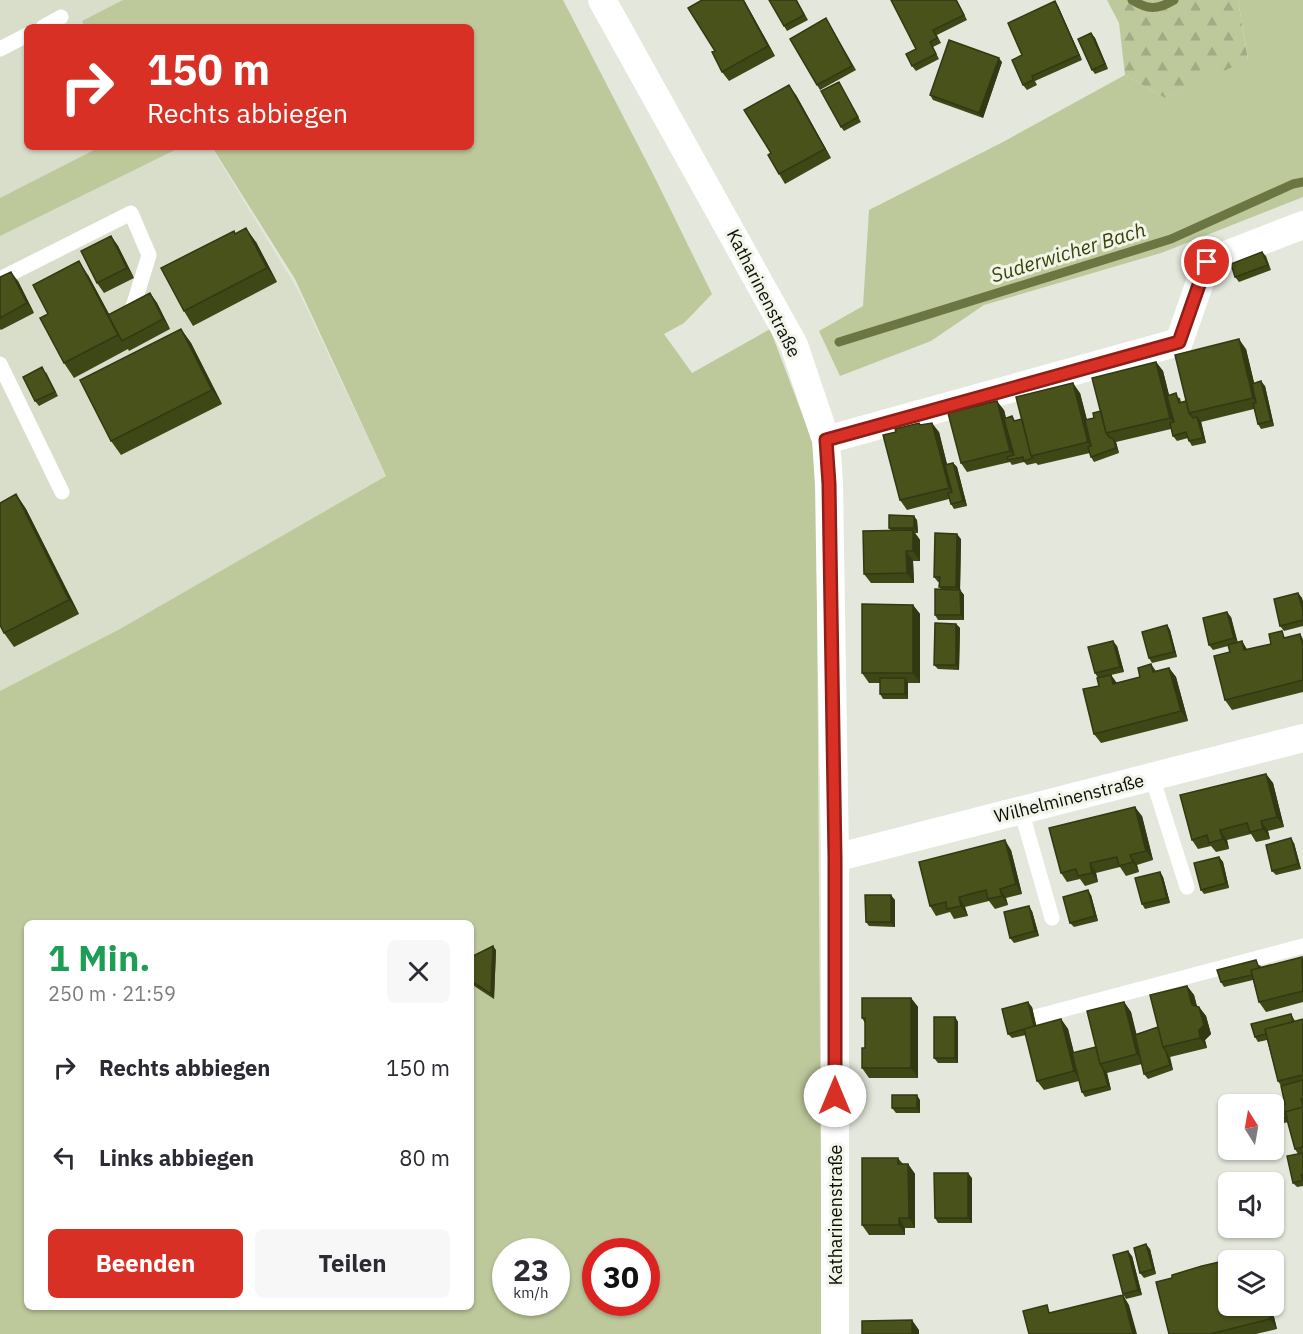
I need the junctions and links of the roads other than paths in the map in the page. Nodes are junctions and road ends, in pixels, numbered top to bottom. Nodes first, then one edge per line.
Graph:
1 (602, 0) edge
2 (61, 18) dead end
3 (49, 24) edge
4 (24, 37) edge
5 (0, 49) edge
6 (1303, 225) edge
7 (0, 279) edge
8 (133, 307) edge
9 (0, 364) edge
10 (826, 440) junction
11 (62, 492) dead end
12 (1303, 738) edge
13 (1152, 777) junction
14 (1021, 810) junction
15 (835, 858) junction
16 (1187, 886) dead end
17 (1052, 918) dead end
18 (1303, 946) edge
19 (1035, 1017) dead end
20 (835, 1334) edge

1 - 10 street, Katharinenstraße
2 - 3 lane
4 - 5 lane
6 - 10 street
7 - 8 lane
9 - 11 lane
10 - 15 street, Katharinenstraße
12 - 13 street, Wilhelminenstraße
13 - 14 street, Wilhelminenstraße
13 - 16 lane
14 - 15 street, Wilhelminenstraße
14 - 17 lane
15 - 20 street, Katharinenstraße
18 - 19 lane

